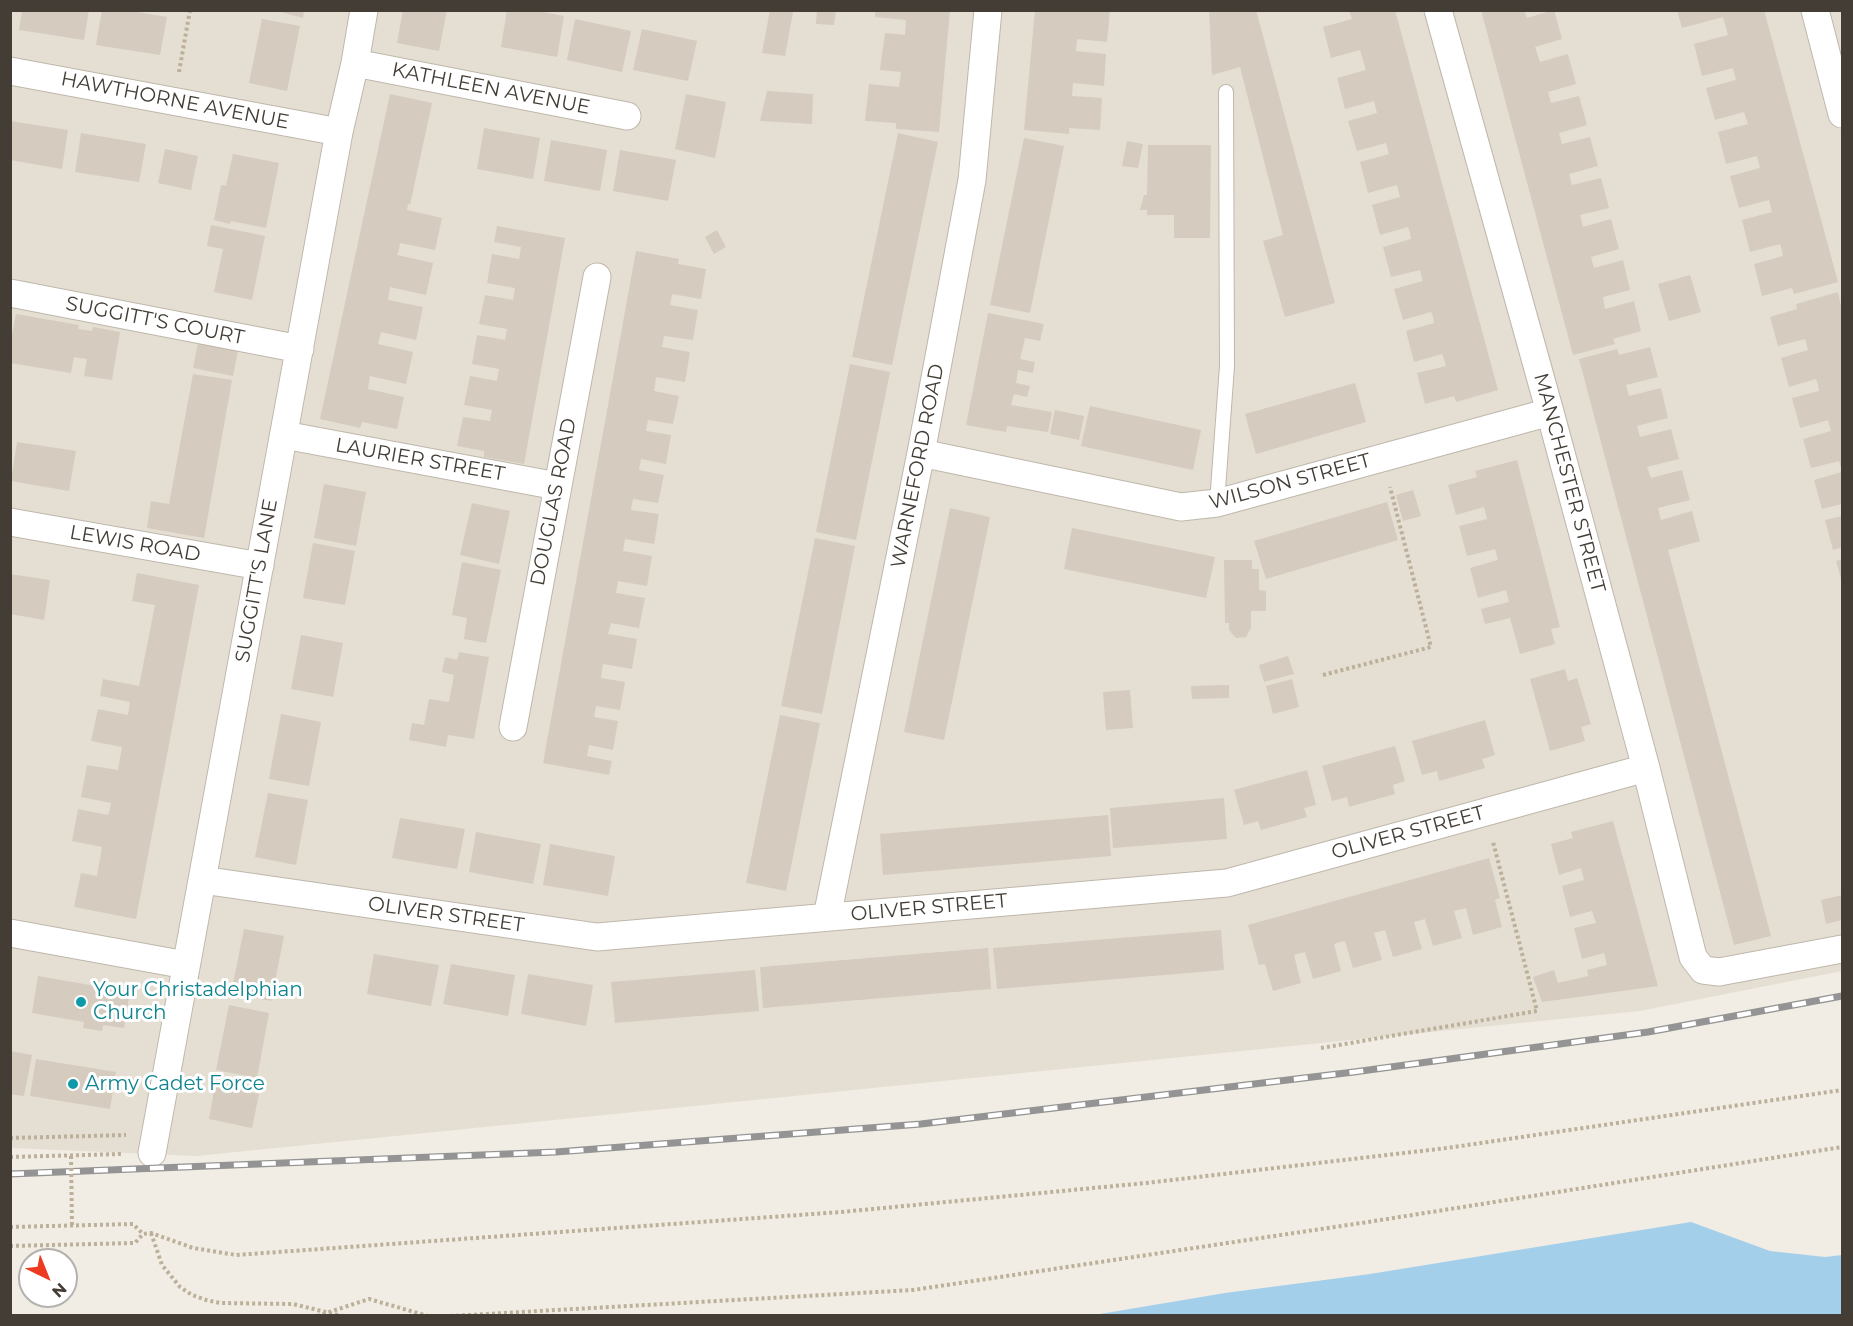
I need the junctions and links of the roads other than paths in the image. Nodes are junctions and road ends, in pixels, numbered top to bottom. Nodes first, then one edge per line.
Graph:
1 (364, 10) edge
2 (988, 10) edge
3 (1438, 10) edge
4 (1815, 10) edge
5 (355, 63) junction
6 (10, 70) edge
7 (1226, 92) dead end
8 (1842, 114) edge
9 (627, 116) dead end
10 (339, 132) junction
11 (597, 277) dead end
12 (10, 293) edge
13 (300, 349) junction
14 (1551, 412) junction
15 (284, 435) junction
16 (921, 453) junction
17 (557, 486) junction
18 (1217, 503) junction
19 (10, 522) edge
20 (260, 566) junction
21 (513, 727) dead end
22 (1646, 768) junction
23 (202, 880) junction
24 (827, 917) junction
25 (10, 933) edge
26 (1842, 948) edge
27 (186, 965) junction
28 (140, 1154) road end

1 - 5 street, SUGGITT'S LANE
2 - 16 street, WARNEFORD ROAD
3 - 14 street, MANCHESTER STREET
4 - 8 street
5 - 9 street, KATHLEEN AVENUE
5 - 10 street, SUGGITT'S LANE
6 - 10 street, HAWTHORNE AVENUE
7 - 18 lane
10 - 13 street, SUGGITT'S LANE
11 - 17 street, DOUGLAS ROAD
12 - 13 street, SUGGITT'S COURT
13 - 15 street, SUGGITT'S LANE
14 - 18 street, WILSON STREET
14 - 22 street, MANCHESTER STREET
15 - 17 street, LAURIER STREET
15 - 20 street, SUGGITT'S LANE
16 - 18 street, WILSON STREET
16 - 24 street, WARNEFORD ROAD
17 - 21 street, DOUGLAS ROAD
19 - 20 street, LEWIS ROAD
20 - 23 street, SUGGITT'S LANE
22 - 24 street, OLIVER STREET
22 - 26 street, MANCHESTER STREET
23 - 24 street, OLIVER STREET
23 - 27 street, SUGGITT'S LANE
25 - 27 street
27 - 28 street, SUGGITT'S LANE

